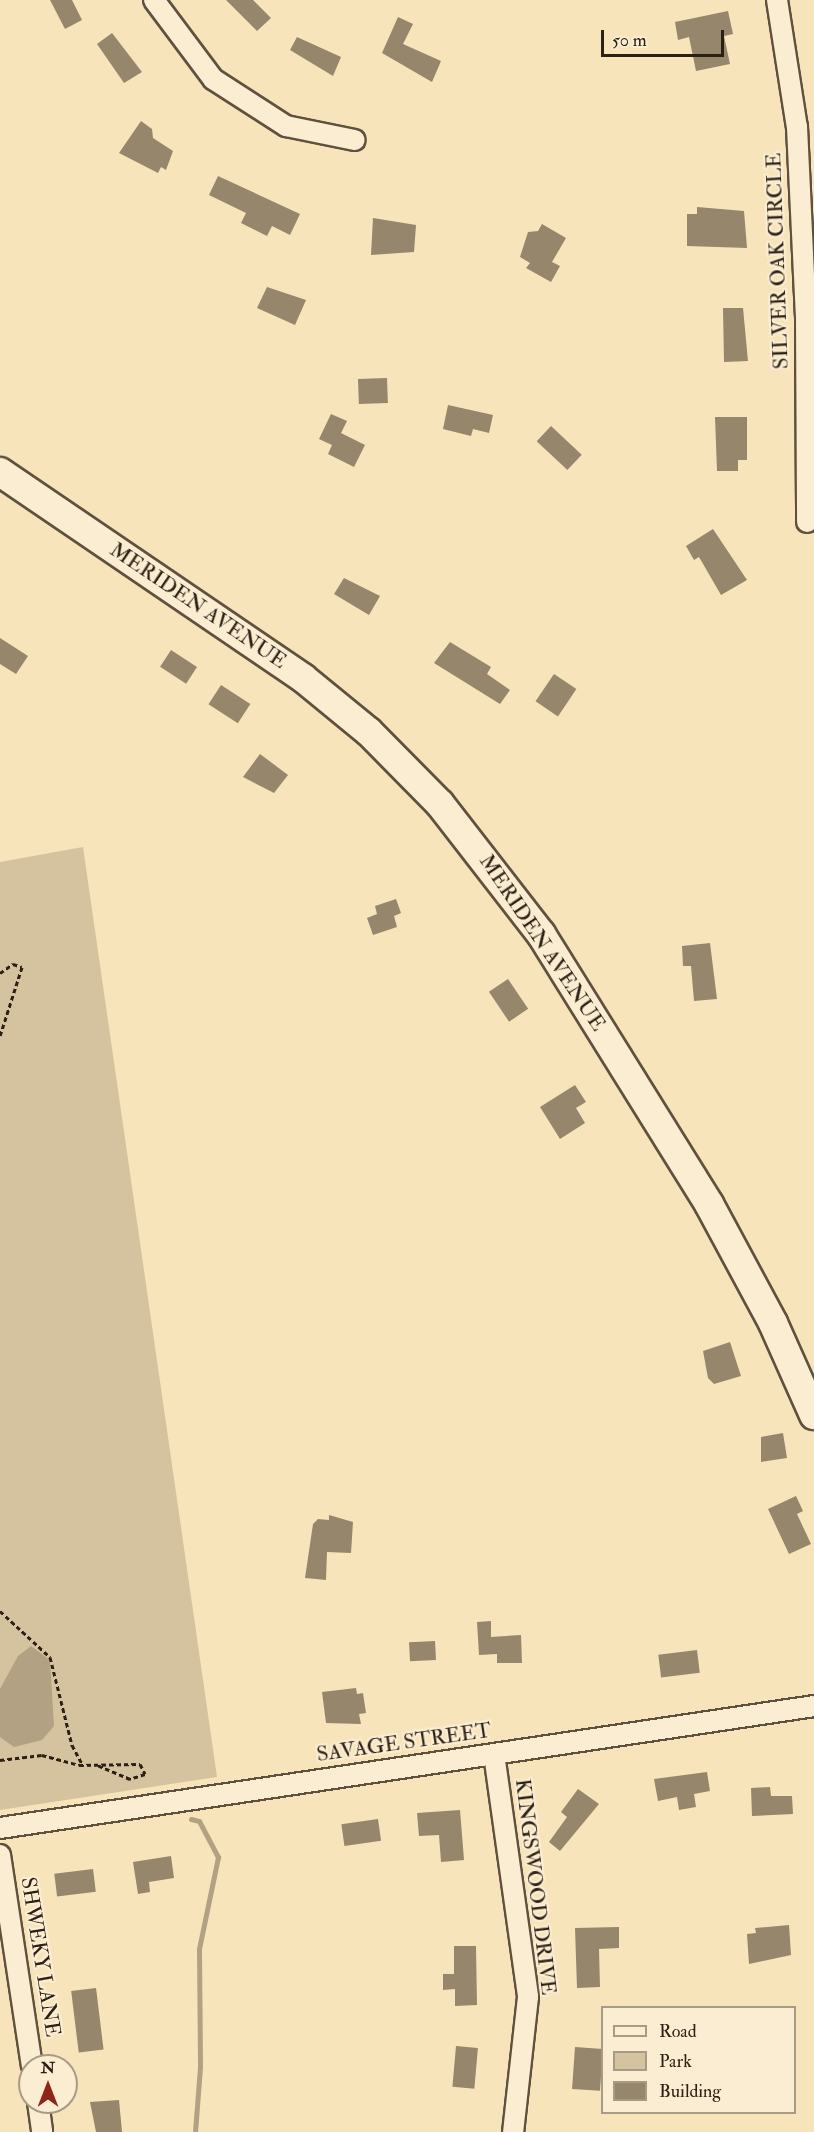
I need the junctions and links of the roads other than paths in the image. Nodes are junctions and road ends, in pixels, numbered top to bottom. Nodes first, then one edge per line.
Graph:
1 (154, 0) edge
2 (777, 0) edge
3 (355, 140) dead end
4 (810, 316) edge
5 (0, 472) edge
6 (807, 522) dead end
7 (814, 1415) edge
8 (814, 1706) edge
9 (494, 1754) junction
10 (0, 1828) edge
11 (0, 1855) edge
12 (30, 2054) edge
13 (40, 2114) edge
14 (42, 2132) edge
15 (513, 2132) edge

1 - 3 street
2 - 4 street, SILVER OAK CIRCLE
4 - 6 street, SILVER OAK CIRCLE
5 - 7 main road, MERIDEN AVENUE
8 - 9 street, SAVAGE STREET
9 - 10 street, SAVAGE STREET
9 - 15 street, KINGSWOOD DRIVE
11 - 12 street, SHWEKY LANE
13 - 14 street

